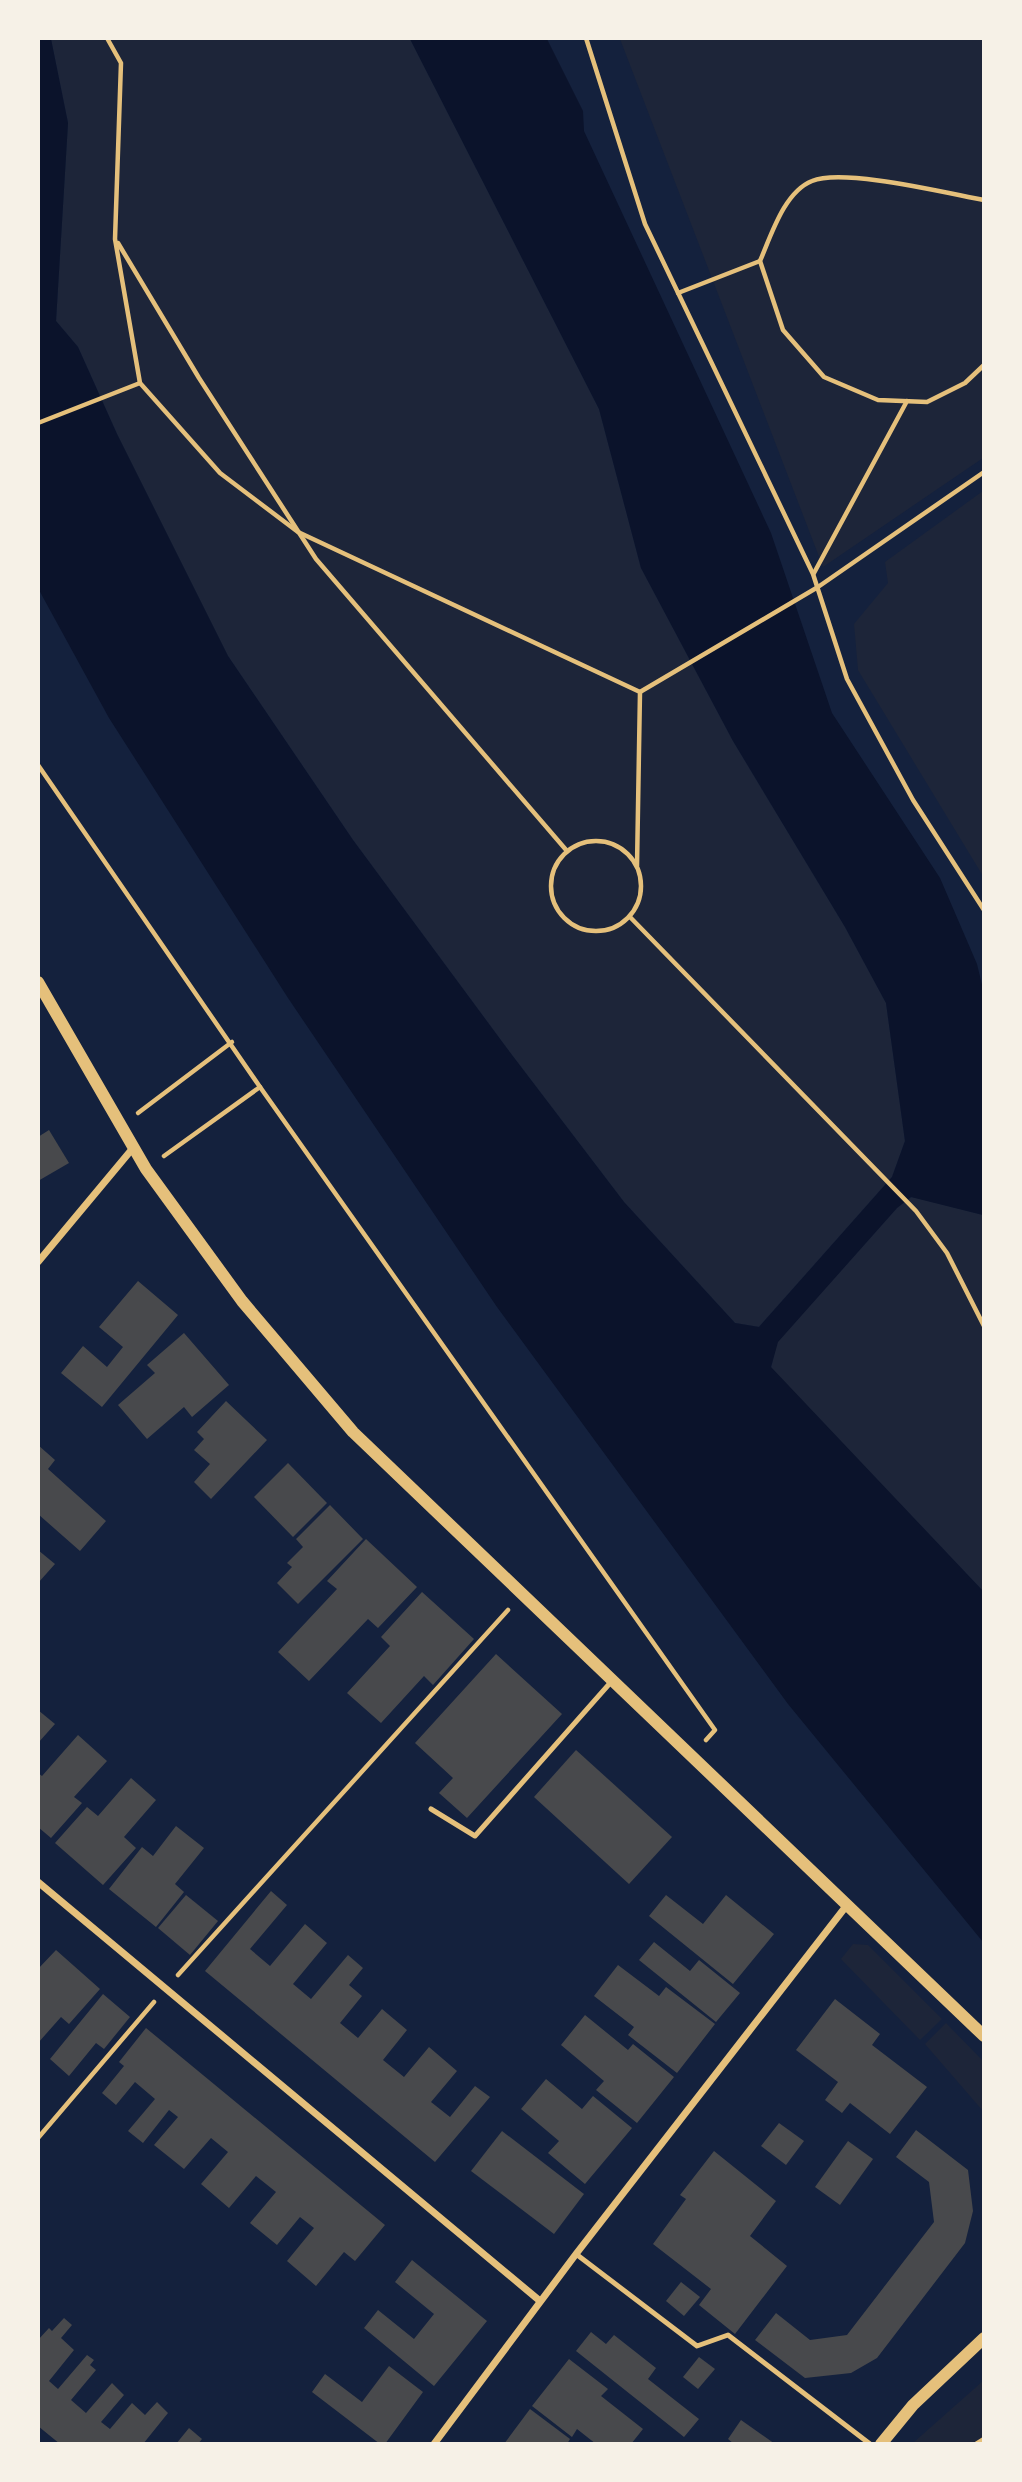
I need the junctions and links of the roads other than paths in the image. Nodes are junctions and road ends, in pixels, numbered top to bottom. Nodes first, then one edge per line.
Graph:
1 (38, 982) edge
2 (133, 1147) junction
3 (38, 1262) edge
4 (613, 1679) junction
5 (430, 1809) dead end
6 (38, 1882) edge
7 (848, 1904) junction
8 (984, 2036) edge
9 (576, 2254) junction
10 (540, 2301) junction
11 (984, 2338) edge
12 (433, 2444) edge
13 (870, 2444) edge
14 (881, 2444) edge

1 - 2 street
2 - 3 street
2 - 4 street
4 - 5 lane
4 - 7 street
6 - 10 street
7 - 8 street
7 - 9 street
9 - 10 street
9 - 13 lane
10 - 12 street
11 - 14 street

